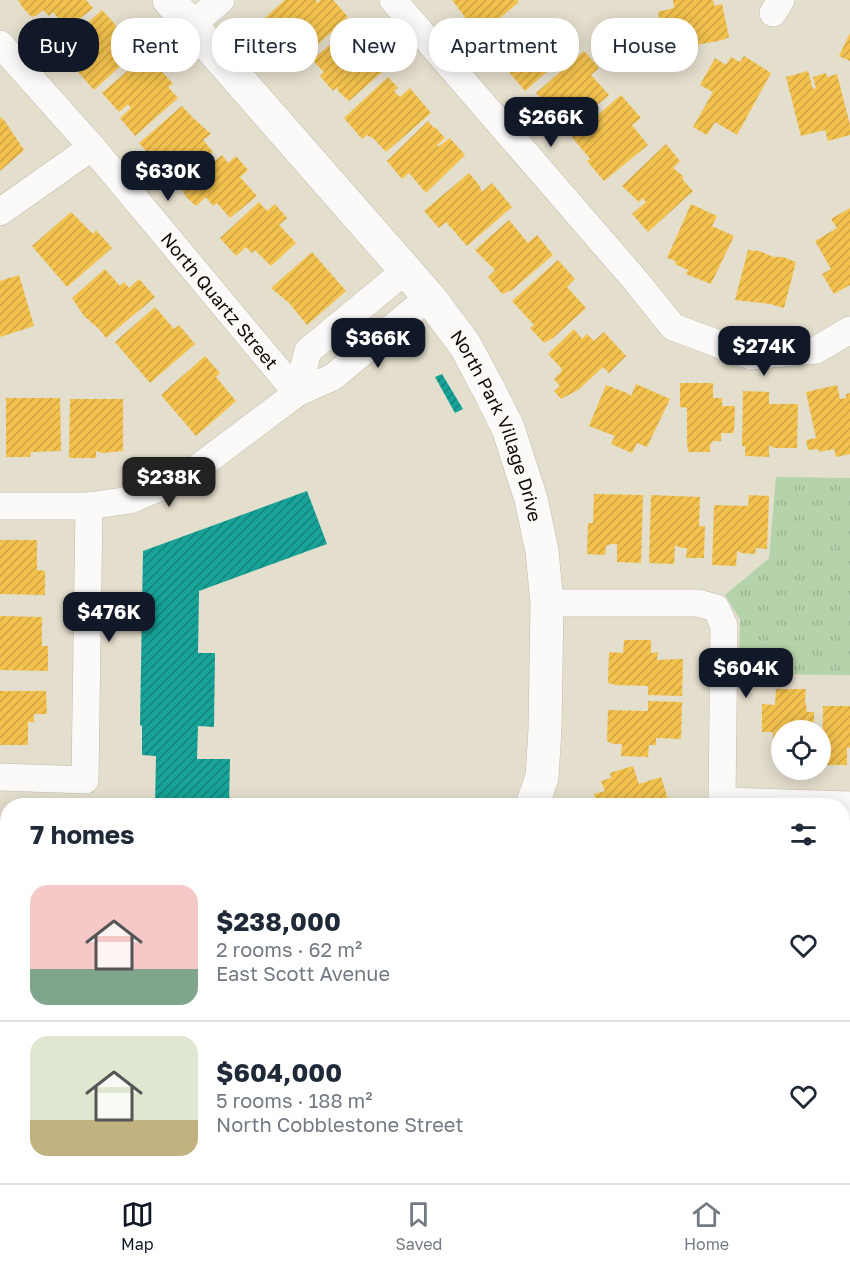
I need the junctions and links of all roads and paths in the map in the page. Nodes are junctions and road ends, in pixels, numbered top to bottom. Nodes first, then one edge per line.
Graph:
1 (169, 0) edge
2 (220, 0) edge
3 (393, 0) edge
4 (184, 18) edge
5 (200, 18) edge
6 (200, 36) edge
7 (0, 44) edge
8 (92, 147) junction
9 (0, 212) edge
10 (406, 270) junction
11 (429, 297) junction
12 (850, 330) edge
13 (297, 393) junction
14 (0, 507) edge
15 (89, 507) junction
16 (547, 603) junction
17 (0, 777) edge
18 (542, 796) edge
19 (722, 798) edge

1 - 4 street, North Park Village Drive
2 - 5 street
3 - 12 street
6 - 10 street, North Park Village Drive
7 - 8 street, North Quartz Street
8 - 9 street
8 - 13 street, North Quartz Street
10 - 11 street, North Park Village Drive
10 - 13 street
11 - 13 street
11 - 16 street, North Park Village Drive
13 - 15 street
14 - 15 street
15 - 17 street
16 - 18 street, North Park Village Drive
16 - 19 street

